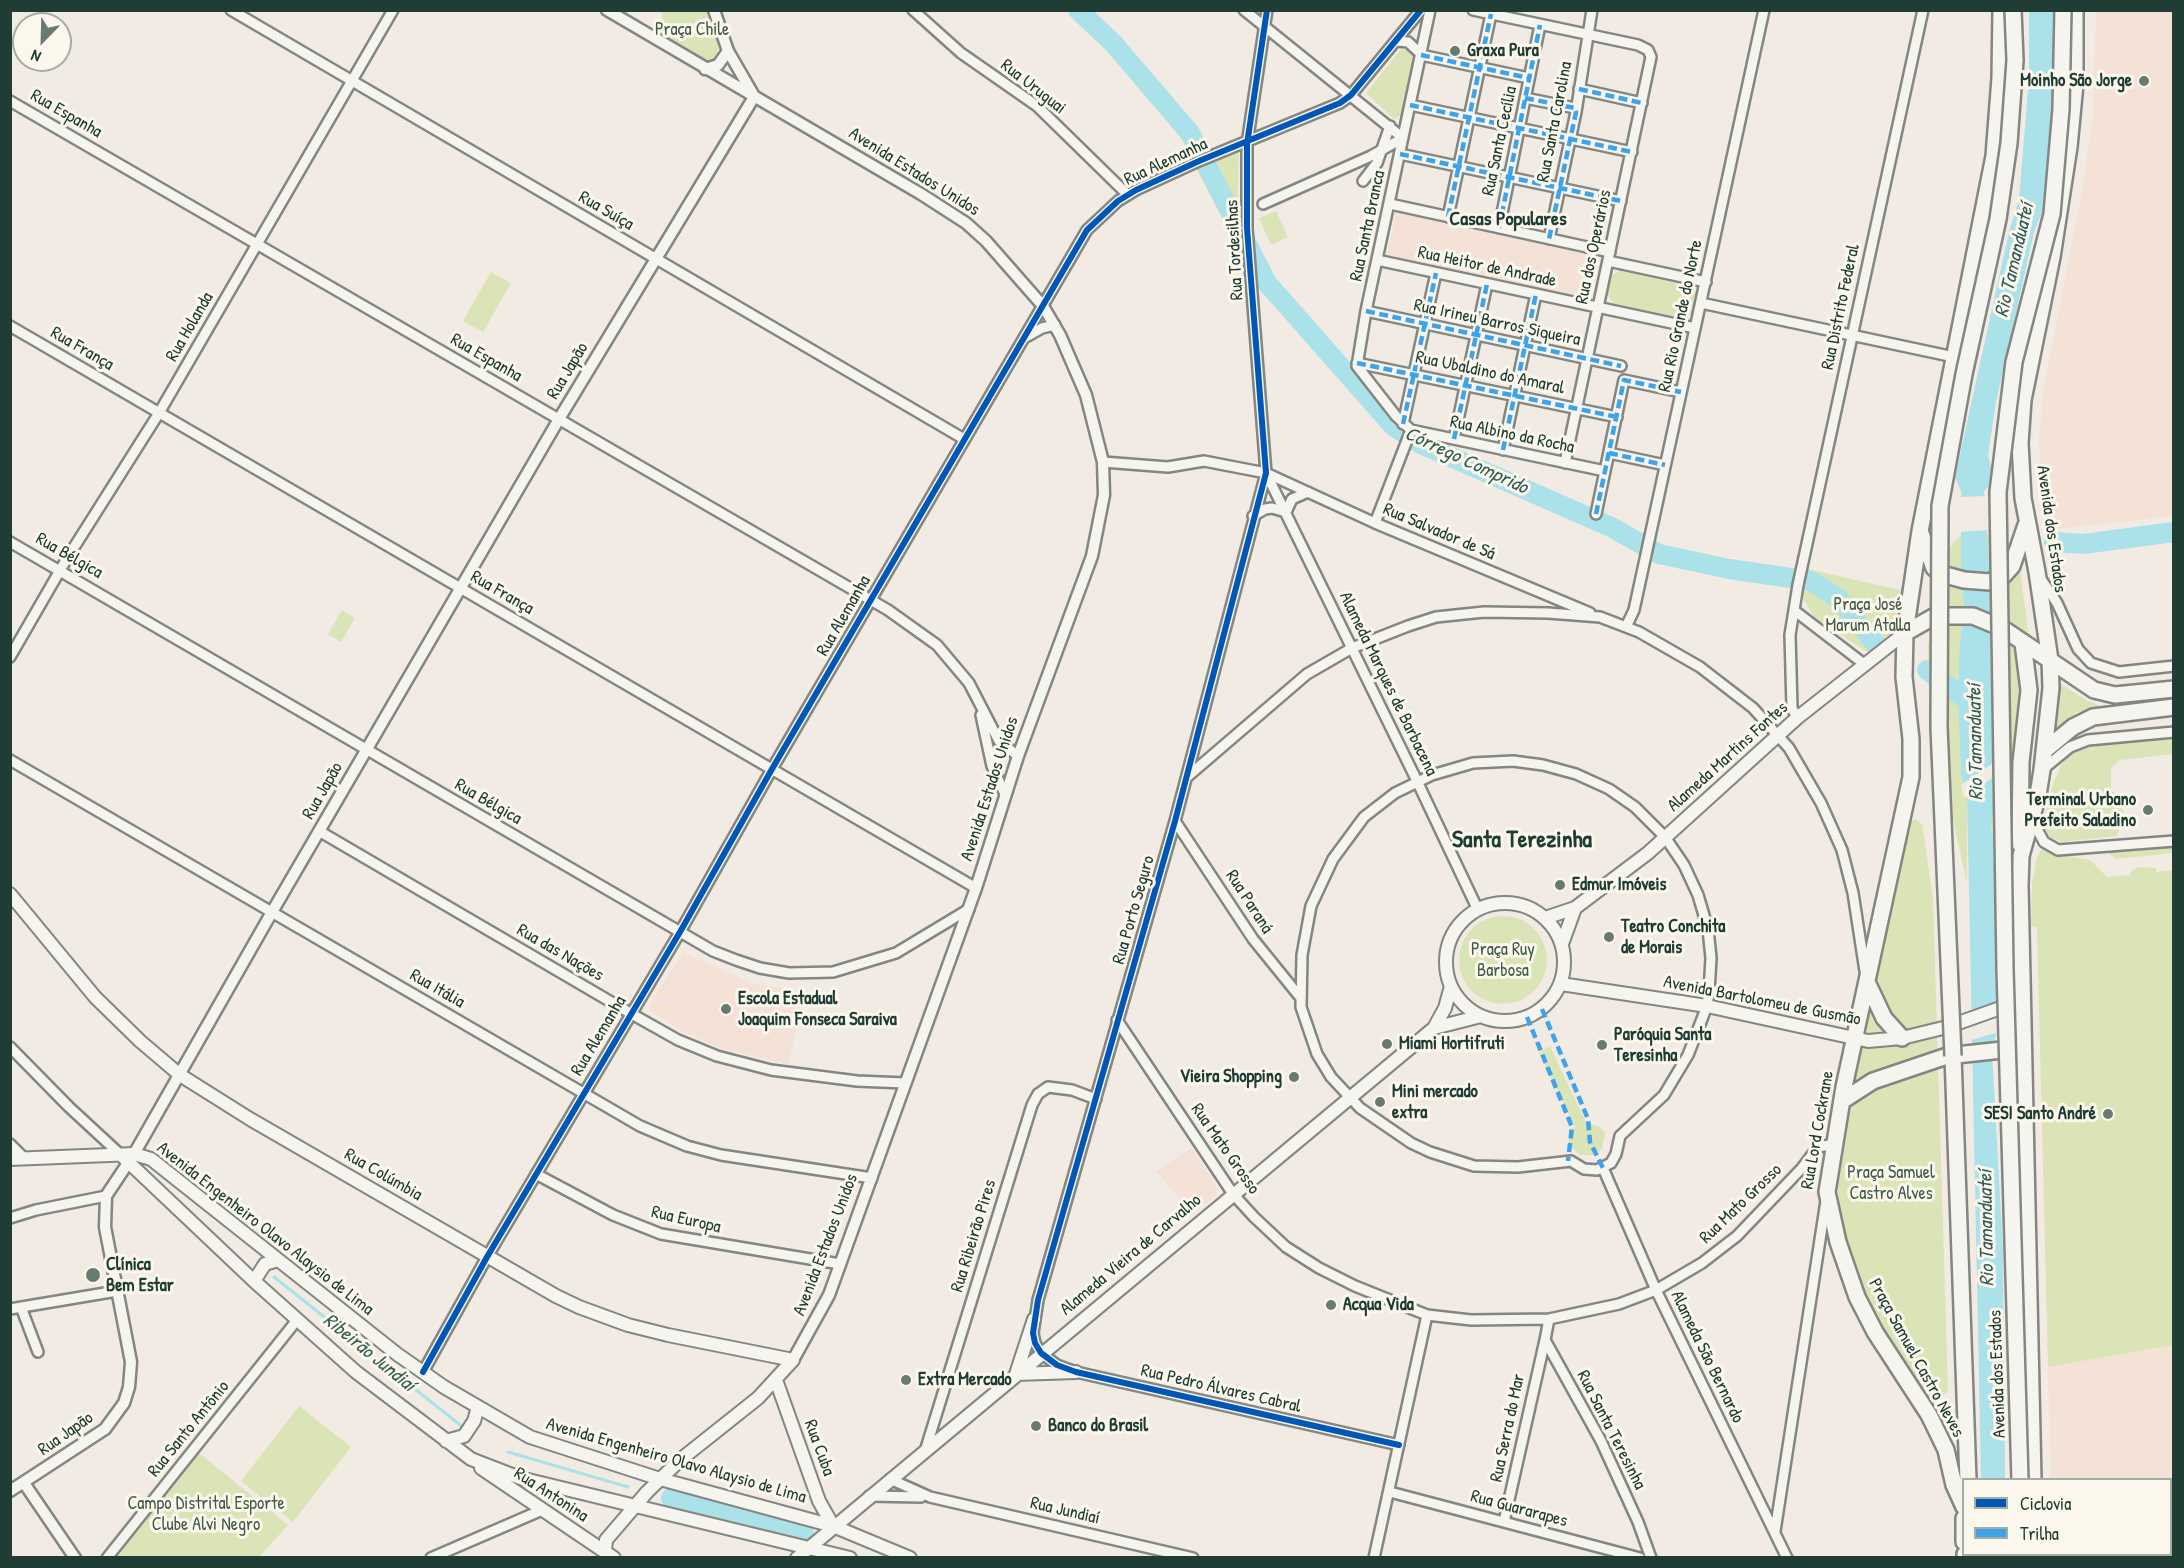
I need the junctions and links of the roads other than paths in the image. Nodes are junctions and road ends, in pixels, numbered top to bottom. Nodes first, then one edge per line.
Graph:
1 (231, 10) edge
2 (393, 10) edge
3 (608, 10) edge
4 (714, 10) edge
5 (914, 10) edge
6 (1244, 10) edge
7 (1267, 10) edge
8 (1421, 10) edge
9 (1431, 10) edge
10 (1473, 10) edge
11 (1593, 10) edge
12 (1764, 10) edge
13 (1923, 10) edge
14 (2001, 10) edge
15 (2013, 10) edge
16 (2063, 10) edge
17 (2075, 10) edge
18 (1491, 14) junction
19 (1540, 25) junction
20 (1263, 27) junction
21 (1589, 35) junction
22 (1397, 40) junction
23 (728, 51) junction
24 (1421, 55) junction
25 (1480, 68) junction
26 (705, 69) junction
27 (1530, 78) junction
28 (352, 80) junction
29 (1579, 89) junction
30 (1352, 95) junction
31 (754, 97) junction
32 (1525, 98) junction
33 (10, 101) edge
34 (1642, 103) junction
35 (1410, 105) junction
36 (1575, 108) junction
37 (1469, 117) junction
38 (1390, 126) junction
39 (1519, 128) junction
40 (1403, 138) junction
41 (1570, 139) junction
42 (1247, 144) junction
43 (1382, 150) junction
44 (1632, 152) junction
45 (1400, 154) junction
46 (1459, 167) junction
47 (1509, 177) junction
48 (1363, 181) dead end
49 (1560, 188) junction
50 (1128, 195) junction
51 (1621, 201) junction
52 (1263, 204) dead end
53 (1390, 204) junction
54 (1448, 217) junction
55 (1499, 228) junction
56 (1549, 239) junction
57 (258, 243) junction
58 (1609, 257) junction
59 (654, 258) junction
60 (1377, 260) junction
61 (1436, 273) junction
62 (1706, 282) junction
63 (1487, 284) junction
64 (1536, 294) junction
65 (1701, 303) junction
66 (1043, 306) junction
67 (1598, 307) junction
68 (1366, 311) junction
69 (1425, 324) junction
70 (1055, 325) junction
71 (10, 326) edge
72 (1695, 328) junction
73 (1476, 335) junction
74 (1852, 336) junction
75 (1022, 340) junction
76 (1525, 346) junction
77 (1954, 357) junction
78 (1587, 359) junction
79 (1357, 363) junction
80 (1621, 366) dead end
81 (1414, 375) junction
82 (1465, 385) junction
83 (1682, 392) junction
84 (1515, 395) junction
85 (1577, 408) junction
86 (159, 413) junction
87 (1617, 417) junction
88 (559, 419) junction
89 (1408, 432) junction
90 (964, 439) junction
91 (1454, 439) junction
92 (1503, 450) junction
93 (1609, 453) junction
94 (1103, 462) junction
95 (1565, 463) junction
96 (1665, 465) junction
97 (1605, 471) junction
98 (1266, 473) junction
99 (1308, 492) junction
100 (1286, 512) junction
101 (1596, 514) dead end
102 (1253, 516) junction
103 (2027, 522) junction
104 (1375, 523) junction
105 (1920, 531) junction
106 (10, 542) edge
107 (60, 571) junction
108 (2037, 572) junction
109 (461, 588) junction
110 (870, 600) junction
111 (1795, 610) junction
112 (1600, 617) junction
113 (1925, 620) junction
114 (1626, 627) junction
115 (1905, 633) junction
116 (2023, 643) junction
117 (1352, 648) junction
118 (10, 657) edge
119 (2050, 660) junction
120 (1864, 664) junction
121 (2174, 666) edge
122 (1904, 677) junction
123 (2174, 689) edge
124 (2174, 707) edge
125 (980, 709) junction
126 (1797, 718) junction
127 (2174, 732) edge
128 (1778, 735) junction
129 (366, 750) junction
130 (2044, 751) junction
131 (1018, 756) junction
132 (10, 760) edge
133 (772, 769) junction
134 (2042, 770) junction
135 (1187, 777) junction
136 (1417, 781) junction
137 (1005, 794) junction
138 (2032, 820) junction
139 (1175, 821) junction
140 (319, 831) junction
141 (1665, 837) junction
142 (2174, 841) edge
143 (2021, 856) junction
144 (10, 883) edge
145 (976, 888) junction
146 (10, 894) edge
147 (22, 906) junction
148 (1575, 908) junction
149 (969, 909) junction
150 (1478, 910) junction
151 (272, 912) junction
152 (1545, 918) junction
153 (680, 932) junction
154 (1562, 944) junction
155 (1867, 982) junction
156 (1561, 984) junction
157 (1451, 986) junction
158 (1300, 997) junction
159 (2023, 1000) junction
160 (1707, 1006) junction
161 (630, 1012) junction
162 (1481, 1016) junction
163 (1117, 1020) junction
164 (1434, 1028) junction
165 (1902, 1038) junction
166 (1854, 1040) junction
167 (10, 1047) edge
168 (2024, 1055) junction
169 (180, 1076) junction
170 (904, 1083) junction
171 (583, 1094) junction
172 (1349, 1098) junction
173 (1096, 1099) junction
174 (1842, 1101) junction
175 (10, 1144) edge
176 (1835, 1144) junction
177 (128, 1157) junction
178 (10, 1159) edge
179 (25, 1159) junction
180 (1603, 1168) junction
181 (536, 1174) junction
182 (872, 1178) junction
183 (1827, 1192) junction
184 (1233, 1194) junction
185 (106, 1196) junction
186 (10, 1218) edge
187 (487, 1257) junction
188 (278, 1260) junction
189 (840, 1264) junction
190 (254, 1281) junction
191 (1656, 1290) junction
192 (117, 1291) junction
193 (16, 1308) edge
194 (1427, 1315) junction
195 (1034, 1319) junction
196 (297, 1320) junction
197 (1549, 1320) junction
198 (1545, 1340) junction
199 (39, 1352) dead end
200 (1041, 1353) junction
201 (793, 1360) junction
202 (423, 1372) junction
203 (1076, 1372) junction
204 (1016, 1374) junction
205 (776, 1380) junction
206 (478, 1407) junction
207 (446, 1442) junction
208 (1399, 1445) junction
209 (926, 1448) junction
210 (471, 1459) junction
211 (1968, 1478) edge
212 (2020, 1478) edge
213 (2033, 1478) edge
214 (660, 1479) junction
215 (890, 1479) junction
216 (24, 1483) junction
217 (10, 1491) edge
218 (1390, 1492) junction
219 (869, 1496) junction
220 (930, 1497) junction
221 (1962, 1503) edge
222 (634, 1505) junction
223 (542, 1510) junction
224 (1504, 1522) junction
225 (833, 1526) junction
226 (1775, 1531) junction
227 (1962, 1541) edge
228 (809, 1546) junction
229 (609, 1554) edge
230 (75, 1557) edge
231 (107, 1557) edge
232 (431, 1557) edge
233 (797, 1557) edge
234 (850, 1557) edge
235 (910, 1557) edge
236 (1193, 1557) edge
237 (1374, 1557) edge
238 (1640, 1557) edge
239 (1651, 1557) edge
240 (1787, 1557) edge
241 (1958, 1557) edge

1 - 28 street, Rua Suíça
2 - 28 street, Rua Holanda
3 - 26 street
4 - 23 street
5 - 50 street, Rua Uruguai
6 - 20 street
7 - 20 street, Rua Tordesilhas
8 - 22 street, Rua Alemanha
9 - 24 street, Rua Santa Branca
10 - 18 street
11 - 21 street, Rua Santa Carolina
12 - 62 street, Rua Rio Grande do Norte
13 - 74 street, Rua Distrito Federal
14 - 77 highway
15 - 211 highway, Avenida dos Estados, bridge
16 - 212 highway, Avenida dos Estados, bridge
17 - 103 highway, Avenida dos Estados
18 - 19 street
18 - 25 street
19 - 21 street
19 - 27 street, Rua Santa Cecília
20 - 30 street
20 - 42 street, Rua Tordesilhas
21 - 29 street, Rua Santa Carolina
21 - 34 street, Rua dos Operários
22 - 24 street
22 - 30 street, Rua Alemanha
23 - 26 street
23 - 31 street
24 - 25 street
24 - 35 street, Rua Santa Branca
25 - 27 street
25 - 37 street
26 - 31 street
27 - 32 street, Rua Santa Cecília
28 - 57 street, Rua Holanda
28 - 59 street, Rua Suíça
29 - 34 street
29 - 36 street, Rua Santa Carolina
30 - 38 street
30 - 42 street, Rua Alemanha
31 - 59 street, Rua Japão
31 - 66 street, Avenida Estados Unidos
32 - 36 street
32 - 39 street, Rua Santa Cecília
33 - 57 street, Rua Espanha
34 - 44 street, Rua dos Operários
35 - 37 street
35 - 40 street, Rua Santa Branca
36 - 41 street, Rua Santa Carolina
37 - 39 street
37 - 46 street
38 - 40 street
38 - 43 street
39 - 41 street
39 - 47 street, Rua Santa Cecília
40 - 43 street
40 - 45 street, Rua Santa Branca
41 - 44 street
41 - 49 street, Rua Santa Carolina
42 - 50 street, Rua Alemanha
42 - 98 street, Rua Tordesilhas
43 - 48 street
43 - 52 street
44 - 51 street, Rua dos Operários
45 - 46 street
45 - 53 street, Rua Santa Branca
46 - 47 street
46 - 54 street
47 - 49 street
47 - 55 street, Rua Santa Cecília
49 - 51 street
49 - 56 street, Rua Santa Carolina
50 - 66 street, Rua Alemanha
51 - 58 street, Rua dos Operários
53 - 54 street
53 - 60 street, Rua Santa Branca
54 - 55 street
55 - 56 street
56 - 58 street
57 - 86 street, Rua Holanda
57 - 88 street, Rua Espanha
58 - 62 street
58 - 67 street, Rua dos Operários
59 - 88 street, Rua Japão
59 - 90 street, Rua Suíça
60 - 61 street, Rua Heitor de Andrade
60 - 68 street, Rua Santa Branca
61 - 63 street, Rua Heitor de Andrade
61 - 69 street
62 - 65 street, Rua Rio Grande do Norte
63 - 64 street, Rua Heitor de Andrade
63 - 73 street
64 - 67 street, Rua Heitor de Andrade
64 - 76 street
65 - 72 street, Rua Rio Grande do Norte
65 - 74 street
66 - 70 street, Avenida Estados Unidos
66 - 75 street, Rua Alemanha
67 - 72 street, Rua Heitor de Andrade
67 - 78 street, Rua dos Operários
68 - 69 street, Rua Irineu Barros Siqueira
68 - 79 street, Rua Santa Branca
69 - 73 street, Rua Irineu Barros Siqueira
69 - 81 street
70 - 75 street
70 - 94 street, Avenida Estados Unidos
71 - 86 street, Rua França
72 - 83 street, Rua Rio Grande do Norte
73 - 76 street, Rua Irineu Barros Siqueira
73 - 82 street
74 - 77 street
74 - 111 street, Rua Distrito Federal
75 - 90 street, Rua Alemanha
76 - 78 street, Rua Irineu Barros Siqueira
76 - 84 street
77 - 105 highway
78 - 80 street, Rua Irineu Barros Siqueira
78 - 85 street, Rua dos Operários
79 - 81 street, Rua Ubaldino do Amaral
79 - 89 street
81 - 82 street, Rua Ubaldino do Amaral
81 - 89 street
82 - 84 street, Rua Ubaldino do Amaral
82 - 91 street
83 - 87 street
83 - 96 street, Rua Rio Grande do Norte
84 - 85 street, Rua Ubaldino do Amaral
84 - 92 street
85 - 87 street, Rua Ubaldino do Amaral
85 - 95 street, Rua dos Operários
86 - 107 street, Rua Holanda
86 - 109 street, Rua França
87 - 93 street
88 - 109 street, Rua Japão
88 - 110 street, Rua Espanha
89 - 91 street, Rua Albino da Rocha
89 - 104 street
90 - 110 street, Rua Alemanha
91 - 92 street, Rua Albino da Rocha
92 - 95 street, Rua Albino da Rocha
93 - 96 street
93 - 97 street
94 - 98 street, Rua Salvador de Sá
94 - 131 street, Avenida Estados Unidos
95 - 97 street, Rua Albino da Rocha
96 - 114 street, Rua Rio Grande do Norte
97 - 101 street
98 - 99 street, Rua Salvador de Sá
98 - 100 street, Alameda Marques de Barbacena
98 - 102 street, Rua Porto Seguro
99 - 100 street
99 - 104 street, Rua Salvador de Sá
100 - 102 street
100 - 117 street, Alameda Marques de Barbacena
102 - 135 street, Rua Porto Seguro
103 - 105 highway
103 - 108 highway, Avenida dos Estados
104 - 112 street, Rua Salvador de Sá
105 - 115 highway
106 - 107 street, Rua Bélgica
107 - 118 street, Rua Holanda
107 - 129 street, Rua Bélgica
108 - 119 highway, Avenida dos Estados
108 - 121 street
109 - 129 street, Rua Japão
109 - 133 street, Rua França
110 - 125 street, Rua Espanha
110 - 133 street, Rua Alemanha
111 - 120 street
111 - 126 street, Rua Distrito Federal
112 - 114 street, Rua Salvador de Sá
112 - 117 street
113 - 115 highway
113 - 116 highway
113 - 122 highway
114 - 128 street, Rua Salvador de Sá
115 - 120 main road, Alameda Martins Fontes
115 - 122 highway
116 - 119 highway
116 - 143 highway
117 - 135 street
117 - 136 street, Alameda Marques de Barbacena
119 - 123 highway
119 - 130 highway, Avenida dos Estados
120 - 126 main road, Alameda Martins Fontes
122 - 155 highway, Rua Lord Cockrane
124 - 130 highway
125 - 131 street, Rua Espanha
125 - 137 street, Rua Espanha
126 - 128 main road, Alameda Martins Fontes
127 - 134 street
128 - 141 main road, Alameda Martins Fontes
128 - 155 street, Rua Salvador de Sá
129 - 140 street, Rua Japão
129 - 153 street, Rua Bélgica
130 - 134 highway, Avenida dos Estados
131 - 137 street, Avenida Estados Unidos
132 - 151 street, Rua Itália
133 - 145 street, Rua França
133 - 153 street, Rua Alemanha
134 - 138 highway, Avenida dos Estados
135 - 139 street, Rua Porto Seguro
136 - 141 street
136 - 150 street, Alameda Marques de Barbacena
136 - 158 street
137 - 145 street, Avenida Estados Unidos
138 - 142 street
138 - 143 highway, Avenida dos Estados
139 - 158 street, Rua Paraná
139 - 163 street, Rua Porto Seguro
140 - 151 street, Rua Japão
140 - 161 street, Rua das Nações
141 - 148 main road, Alameda Martins Fontes
141 - 160 street
143 - 159 highway, Avenida dos Estados
144 - 147 main road, Rua Colúmbia
145 - 149 street, Avenida Estados Unidos
146 - 147 main road, Rua Colúmbia
147 - 169 main road, Rua Colúmbia
148 - 152 main road, Alameda Martins Fontes
148 - 154 main road
149 - 153 street, Rua Bélgica
149 - 170 street, Avenida Estados Unidos
150 - 152 main road
150 - 157 main road
151 - 169 street, Rua Japão
151 - 171 street, Rua Itália
152 - 154 main road
153 - 161 street, Rua Alemanha
154 - 156 main road
155 - 165 highway
155 - 166 highway, Rua Lord Cockrane
156 - 160 main road, Avenida Bartolomeu de Gusmão
156 - 162 main road
157 - 162 main road
157 - 164 main road, Alameda Vieira de Carvalho
158 - 172 street
159 - 165 main road, Avenida Bartolomeu de Gusmão
159 - 168 highway, Avenida dos Estados
160 - 166 main road, Avenida Bartolomeu de Gusmão
160 - 180 street
161 - 170 street, Rua das Nações
161 - 171 street, Rua Alemanha
162 - 164 main road, Alameda Vieira de Carvalho
163 - 173 street, Rua Porto Seguro
163 - 184 street, Rua Mato Grosso
164 - 172 main road, Alameda Vieira de Carvalho
165 - 166 main road, Avenida Bartolomeu de Gusmão
166 - 174 highway, Rua Lord Cockrane
167 - 177 street, Avenida Engenheiro Olavo Alaysio de Lima
168 - 174 highway
168 - 213 highway, Avenida dos Estados
169 - 177 street, Rua Japão
169 - 187 main road, Rua Colúmbia
170 - 182 street, Avenida Estados Unidos
171 - 181 street, Rua Alemanha
171 - 182 street, Rua Itália
172 - 180 street
172 - 184 main road, Alameda Vieira de Carvalho
173 - 195 street, Rua Porto Seguro
173 - 209 street, Rua Ribeirão Pires
174 - 176 highway, Rua Lord Cockrane
175 - 179 street
176 - 183 highway, Rua Lord Cockrane
176 - 191 street, Rua Mato Grosso
177 - 179 main road
177 - 185 street, Rua Japão
177 - 188 main road, Avenida Engenheiro Olavo Alaysio de Lima
177 - 190 main road, Avenida Engenheiro Olavo Alaysio de Lima
178 - 179 main road
180 - 191 street, Alameda São Bernardo
181 - 187 street, Rua Alemanha
181 - 189 street, Rua Europa
182 - 189 street, Avenida Estados Unidos
183 - 221 highway, Praça Samuel Castro Neves
183 - 226 street, Rua Lord Cockrane
184 - 194 street, Rua Mato Grosso
184 - 200 main road, Alameda Vieira de Carvalho
185 - 186 street
185 - 192 street, Rua Japão
187 - 201 main road, Rua Colúmbia
187 - 202 street, Rua Alemanha
188 - 190 main road
188 - 202 main road, Avenida Engenheiro Olavo Alaysio de Lima
189 - 201 street, Avenida Estados Unidos
190 - 196 main road, Avenida Engenheiro Olavo Alaysio de Lima
191 - 197 street, Rua Mato Grosso
191 - 226 street, Alameda São Bernardo
192 - 193 street
192 - 216 street, Rua Japão
193 - 199 street
194 - 197 street, Rua Mato Grosso
194 - 208 street
195 - 200 street, Rua Porto Seguro
195 - 204 main road
196 - 207 main road, Avenida Engenheiro Olavo Alaysio de Lima
196 - 231 street, Rua Santo Antônio
197 - 198 street
198 - 224 street, Rua Serra do Mar
198 - 239 street, Rua Santa Teresinha
200 - 203 street, Rua Pedro Álvares Cabral
200 - 204 main road, Alameda Vieira de Carvalho
201 - 205 main road, Avenida Estados Unidos
202 - 206 main road, Avenida Engenheiro Olavo Alaysio de Lima
203 - 204 main road
203 - 208 street, Rua Pedro Álvares Cabral
204 - 209 main road, Alameda Vieira de Carvalho
205 - 214 main road, Avenida Estados Unidos
205 - 225 main road, Rua Cuba
206 - 207 main road
206 - 214 main road, Avenida Engenheiro Olavo Alaysio de Lima
207 - 210 main road, Avenida Engenheiro Olavo Alaysio de Lima
208 - 218 street
209 - 215 main road, Alameda Vieira de Carvalho
210 - 222 main road, Avenida Engenheiro Olavo Alaysio de Lima
210 - 223 main road, Rua Antonina
214 - 222 main road, Avenida Estados Unidos
214 - 225 main road, Avenida Engenheiro Olavo Alaysio de Lima
215 - 219 main road, Alameda Vieira de Carvalho
215 - 220 street, Rua Jundiaí
216 - 217 street, Rua Japão
216 - 230 street
218 - 224 street, Rua Guararapes
218 - 237 street
219 - 220 street, Rua Jundiaí
219 - 225 main road, Alameda Vieira de Carvalho
220 - 236 street, Rua Jundiaí
222 - 228 main road, Avenida Engenheiro Olavo Alaysio de Lima
222 - 229 main road, Avenida Estados Unidos
223 - 229 main road, Rua Antonina
223 - 232 street
224 - 238 street, Rua Guararapes
225 - 228 main road, Alameda Vieira de Carvalho
225 - 235 main road, Avenida Engenheiro Olavo Alaysio de Lima
226 - 240 street, Alameda São Bernardo
227 - 241 main road
228 - 233 main road, Alameda Vieira de Carvalho
228 - 234 main road, Avenida Engenheiro Olavo Alaysio de Lima

